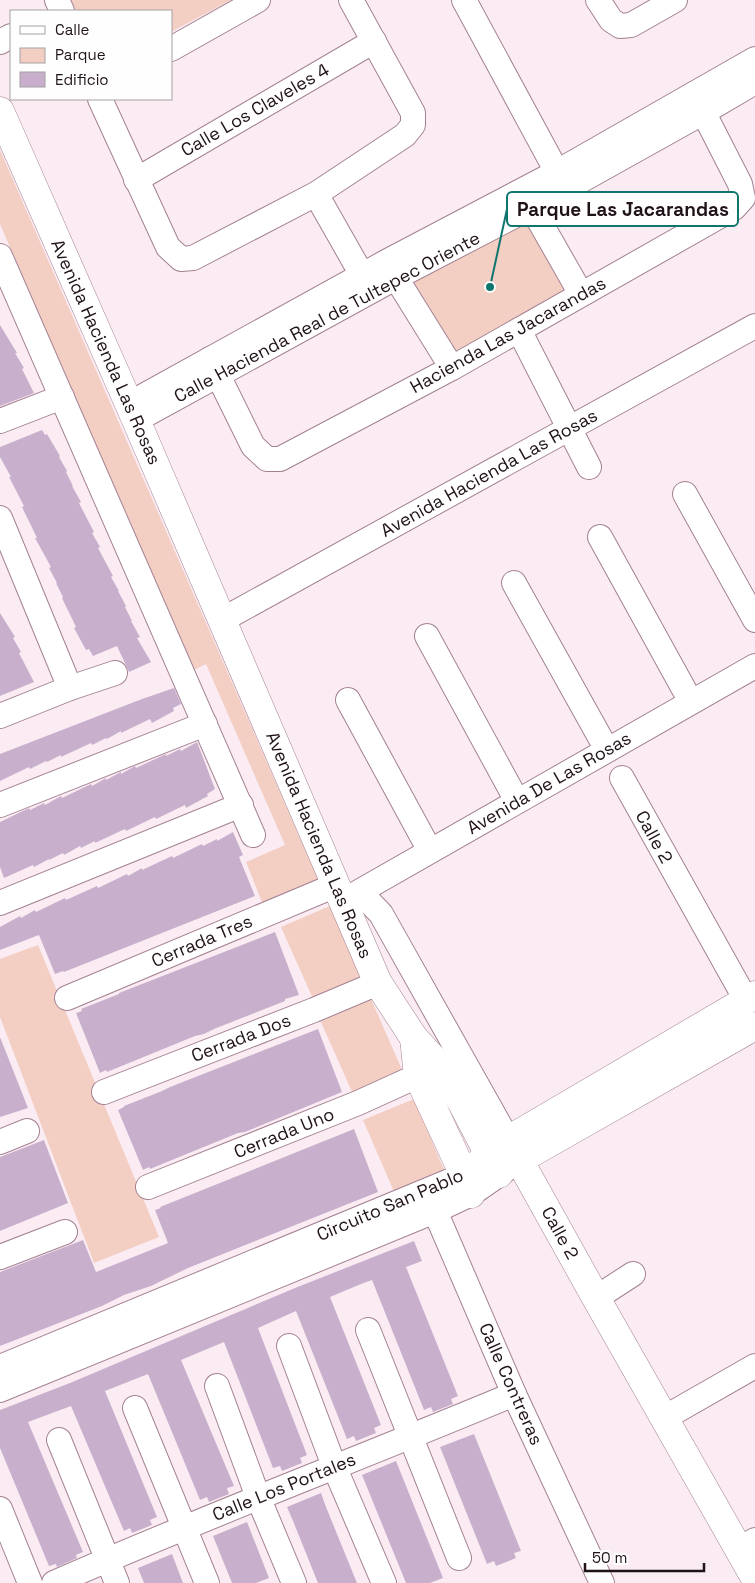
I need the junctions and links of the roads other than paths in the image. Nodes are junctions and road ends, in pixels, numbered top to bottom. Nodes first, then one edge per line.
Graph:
1 (258, 0) edge
2 (351, 0) edge
3 (464, 0) edge
4 (598, 0) edge
5 (675, 0) edge
6 (374, 40) junction
7 (172, 48) edge
8 (755, 59) edge
9 (755, 82) edge
10 (100, 100) edge
11 (699, 103) junction
12 (0, 112) edge
13 (136, 180) junction
14 (562, 181) junction
15 (316, 194) junction
16 (532, 208) junction
17 (0, 256) edge
18 (391, 270) junction
19 (362, 275) junction
20 (581, 294) junction
21 (755, 326) edge
22 (519, 330) junction
23 (214, 367) junction
24 (452, 368) junction
25 (62, 397) junction
26 (132, 412) junction
27 (0, 421) edge
28 (570, 429) junction
29 (589, 467) dead end
30 (685, 494) dead end
31 (0, 518) edge
32 (600, 537) dead end
33 (514, 583) dead end
34 (222, 620) junction
35 (755, 620) edge
36 (427, 636) dead end
37 (755, 666) edge
38 (115, 673) dead end
39 (70, 688) junction
40 (348, 700) dead end
41 (691, 702) junction
42 (0, 716) edge
43 (205, 724) junction
44 (607, 750) junction
45 (622, 778) dead end
46 (518, 801) junction
47 (0, 805) edge
48 (240, 805) junction
49 (254, 835) dead end
50 (430, 851) junction
51 (346, 893) junction
52 (0, 902) edge
53 (378, 983) junction
54 (750, 997) edge
55 (67, 998) dead end
56 (755, 1026) edge
57 (429, 1071) junction
58 (104, 1092) dead end
59 (27, 1131) dead end
60 (0, 1142) edge
61 (504, 1157) junction
62 (468, 1185) junction
63 (148, 1187) dead end
64 (435, 1212) junction
65 (65, 1232) dead end
66 (0, 1257) edge
67 (633, 1274) dead end
68 (596, 1298) junction
69 (368, 1330) dead end
70 (289, 1346) dead end
71 (755, 1366) edge
72 (0, 1367) edge
73 (216, 1386) dead end
74 (0, 1390) edge
75 (514, 1394) junction
76 (135, 1408) dead end
77 (664, 1418) junction
78 (410, 1437) junction
79 (59, 1440) dead end
80 (334, 1466) junction
81 (258, 1497) junction
82 (0, 1509) edge
83 (184, 1527) junction
84 (747, 1545) edge
85 (459, 1558) dead end
86 (106, 1560) junction
87 (755, 1578) edge
88 (30, 1583) edge
89 (54, 1583) edge
90 (116, 1583) edge
91 (206, 1583) edge
92 (294, 1583) edge
93 (384, 1583) edge
94 (602, 1583) edge

1 - 7 street
2 - 6 street
3 - 14 street
4 - 5 street
6 - 13 street, Calle Los Claveles 4
6 - 15 street
8 - 11 street
9 - 11 street, Calle Hacienda Real de Tultepec Oriente
10 - 13 street
11 - 14 street, Calle Hacienda Real de Tultepec Oriente
11 - 20 street, Hacienda Las Jacarandas
12 - 26 main road, Avenida Hacienda Las Rosas
13 - 15 street
14 - 16 street, Calle Hacienda Real de Tultepec Oriente
14 - 18 street
15 - 19 street
16 - 18 street, Calle Hacienda Real de Tultepec Oriente
16 - 20 street, Hacienda Las Jacarandas
17 - 25 street
18 - 19 street
18 - 23 street, Calle Hacienda Real de Tultepec Oriente
18 - 24 street, Hacienda Las Jacarandas
19 - 23 street
20 - 22 street, Hacienda Las Jacarandas
21 - 28 street, Avenida Hacienda Las Rosas
22 - 24 street, Hacienda Las Jacarandas
22 - 28 street
23 - 24 street, Hacienda Las Jacarandas
23 - 26 street, Calle Hacienda Real de Tultepec Oriente
25 - 27 street
25 - 43 street
26 - 34 main road, Avenida Hacienda Las Rosas
28 - 29 street
28 - 34 street, Avenida Hacienda Las Rosas
30 - 35 street
31 - 39 street
32 - 41 street
33 - 44 street
34 - 51 main road, Avenida Hacienda Las Rosas
36 - 46 street
37 - 41 street, Avenida De Las Rosas
38 - 39 street
39 - 42 street
40 - 50 street
41 - 44 street, Avenida De Las Rosas
43 - 47 street
43 - 48 street
44 - 46 street, Avenida De Las Rosas
45 - 54 street, Calle 2
46 - 50 street, Avenida De Las Rosas
48 - 49 street
48 - 52 street
50 - 51 street, Avenida De Las Rosas
51 - 53 main road, Avenida Hacienda Las Rosas
51 - 55 street, Cerrada Tres
51 - 61 street, Calle 2
53 - 57 main road, Avenida Hacienda Las Rosas
53 - 58 street, Cerrada Dos
54 - 61 main road, Circuito San Pablo
56 - 61 main road, Circuito San Pablo
57 - 61 main road, Avenida Hacienda Las Rosas
57 - 62 main road, Avenida Hacienda Las Rosas
57 - 63 street, Cerrada Uno
59 - 60 street
61 - 62 main road, Circuito San Pablo
61 - 68 main road, Calle 2
62 - 64 street, Circuito San Pablo
62 - 72 street, Circuito San Pablo
64 - 74 street, Circuito San Pablo
64 - 75 street, Calle Contreras
65 - 66 street
67 - 68 street
68 - 77 main road, Calle 2
69 - 78 street
70 - 80 street
71 - 77 street
73 - 81 street
75 - 78 street, Calle Los Portales
75 - 94 street, Calle Contreras
76 - 83 street
77 - 84 main road, Calle 2
78 - 80 street, Calle Los Portales
78 - 85 street
79 - 86 street
80 - 81 street, Calle Los Portales
80 - 93 street
81 - 83 street, Calle Los Portales
81 - 92 street
82 - 88 street
83 - 86 street, Calle Los Portales
83 - 91 street
84 - 87 main road, Calle 2
86 - 89 street, Calle Los Portales
86 - 90 street

